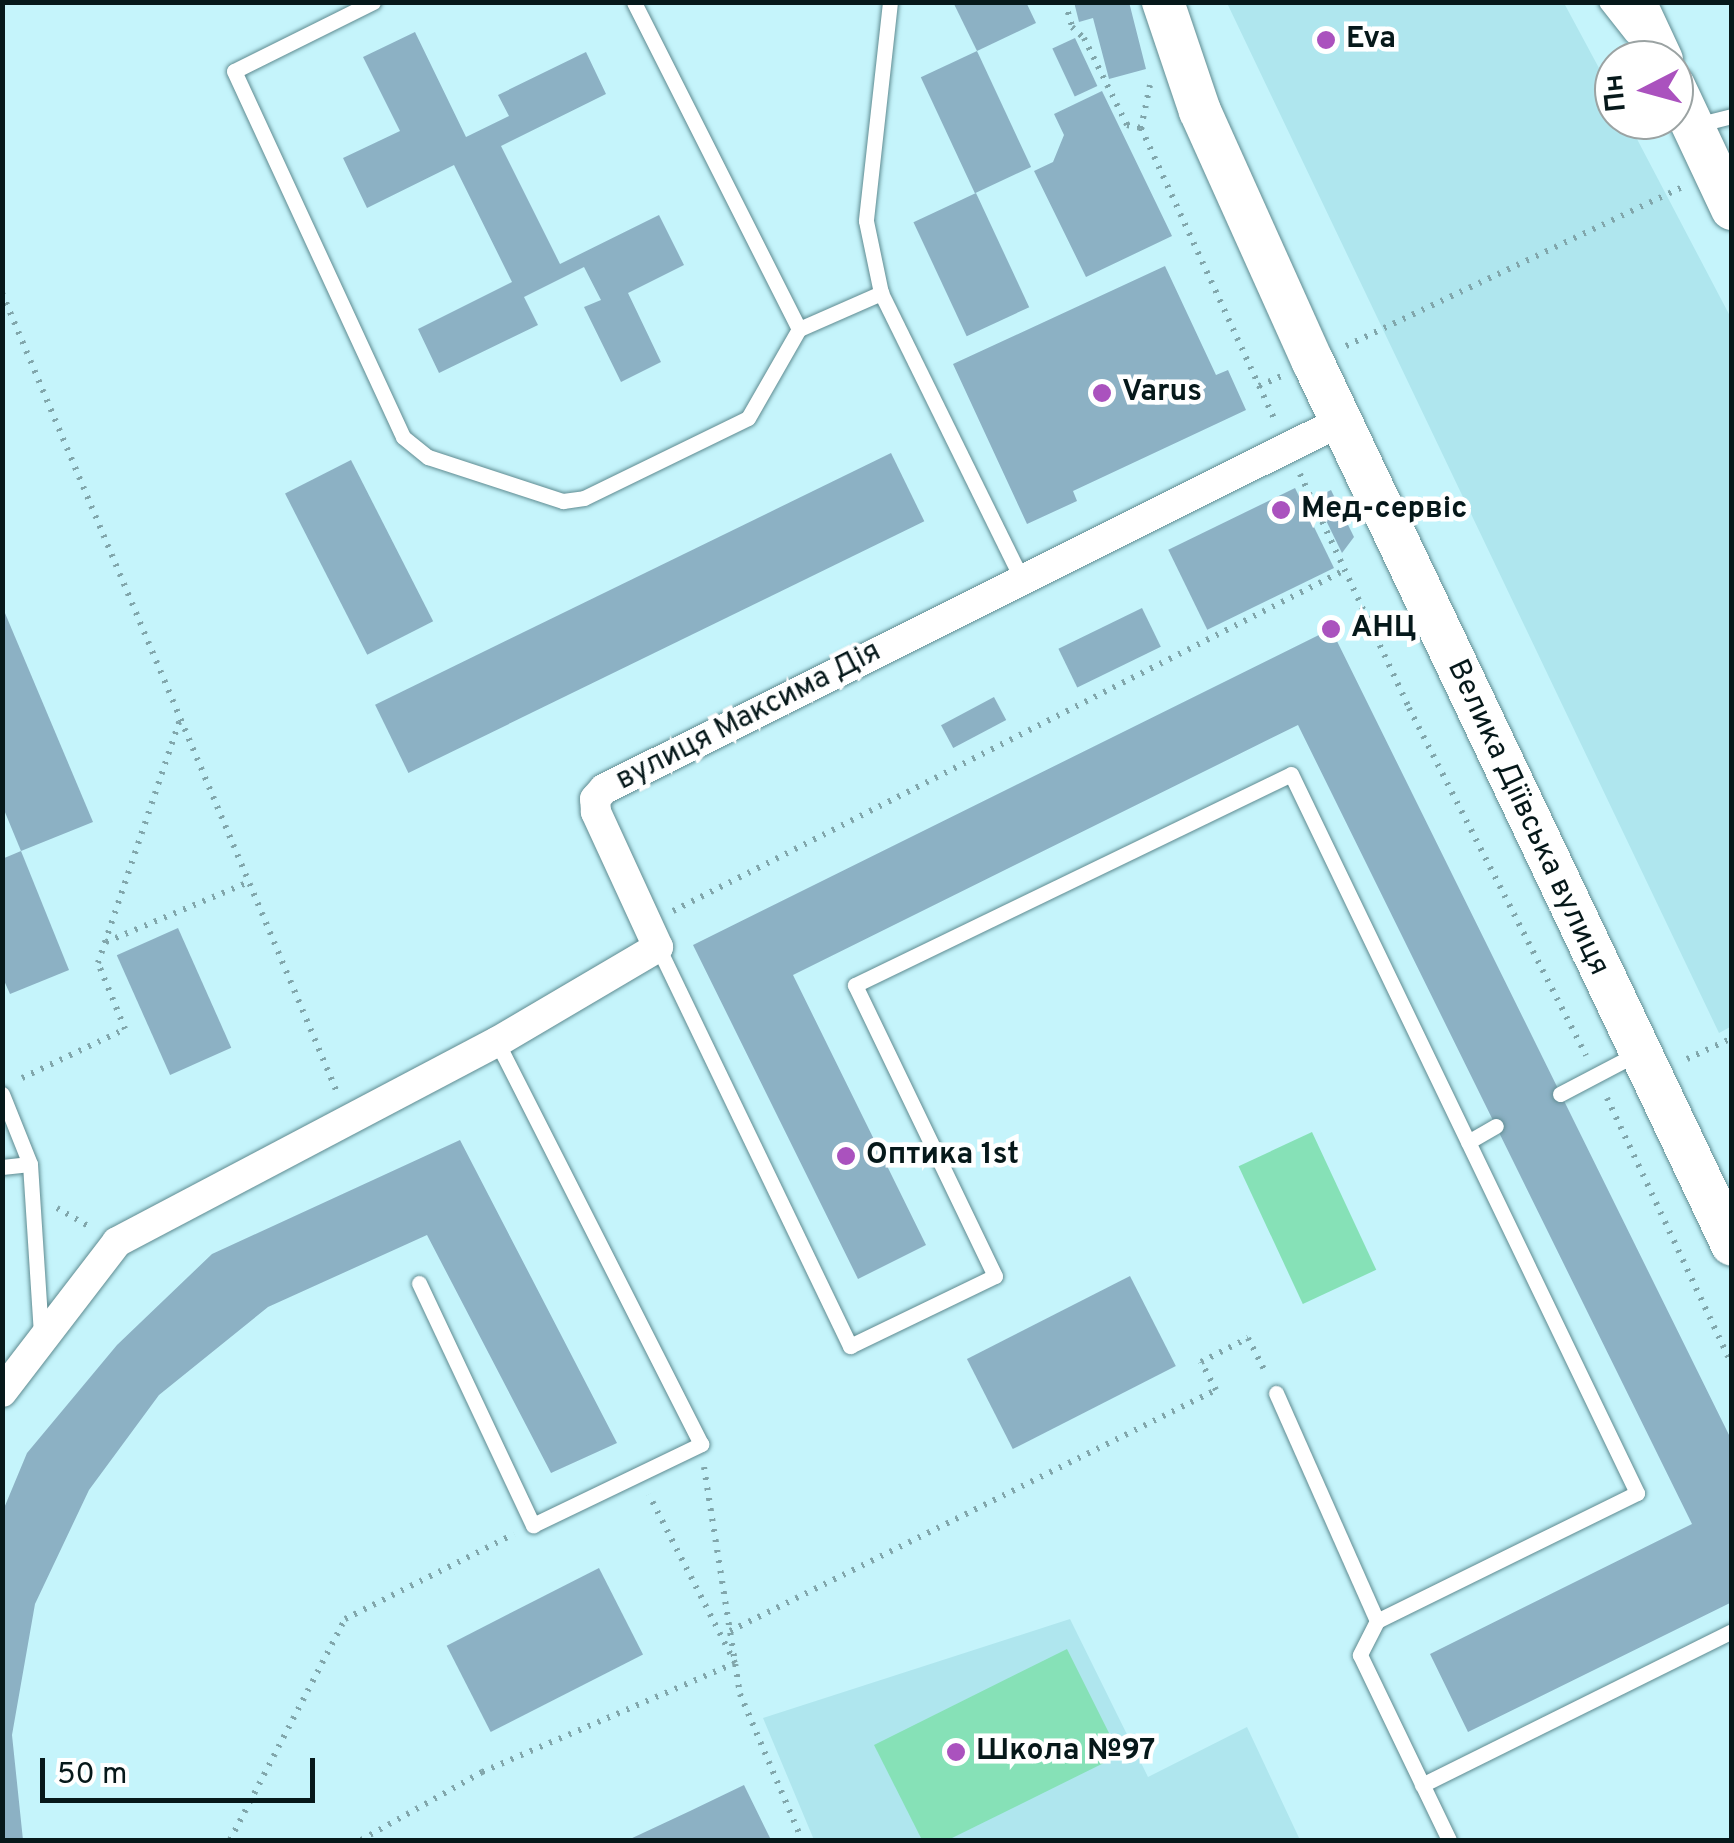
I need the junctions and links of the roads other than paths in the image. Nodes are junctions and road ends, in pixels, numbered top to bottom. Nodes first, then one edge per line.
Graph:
1 (374, 2) edge
2 (634, 2) edge
3 (890, 2) edge
4 (1163, 2) edge
5 (1606, 2) edge
6 (1635, 2) edge
7 (1636, 40) edge
8 (1653, 40) edge
9 (1712, 121) edge
10 (1722, 191) edge
11 (882, 293) junction
12 (799, 328) junction
13 (1341, 421) junction
14 (1022, 580) junction
15 (652, 936) junction
16 (497, 1042) junction
17 (1638, 1054) junction
18 (2, 1091) edge
19 (1560, 1094) dead end
20 (1496, 1126) dead end
21 (1468, 1142) junction
22 (30, 1164) junction
23 (2, 1168) edge
24 (1732, 1245) edge
25 (420, 1283) dead end
26 (42, 1338) junction
27 (2, 1392) edge
28 (1276, 1393) road end
29 (1377, 1620) junction
30 (1732, 1630) edge
31 (1422, 1785) junction
32 (1449, 1840) edge

1 - 12 lane
2 - 12 lane
3 - 11 lane
4 - 13 main road, Велика Діївська вулиця
5 - 7 lane
6 - 8 main road
9 - 10 main road
11 - 12 lane
11 - 14 lane
13 - 14 street, вулиця Максима Дія
13 - 17 main road, Велика Діївська вулиця
14 - 15 street, вулиця Максима Дія
15 - 16 street
15 - 21 lane
16 - 25 lane
16 - 26 street
17 - 19 lane
17 - 24 main road, Велика Діївська вулиця
18 - 22 lane
20 - 21 lane
21 - 29 lane
22 - 23 lane
22 - 26 lane
26 - 27 street
28 - 29 lane
29 - 31 lane
30 - 31 lane
31 - 32 lane

